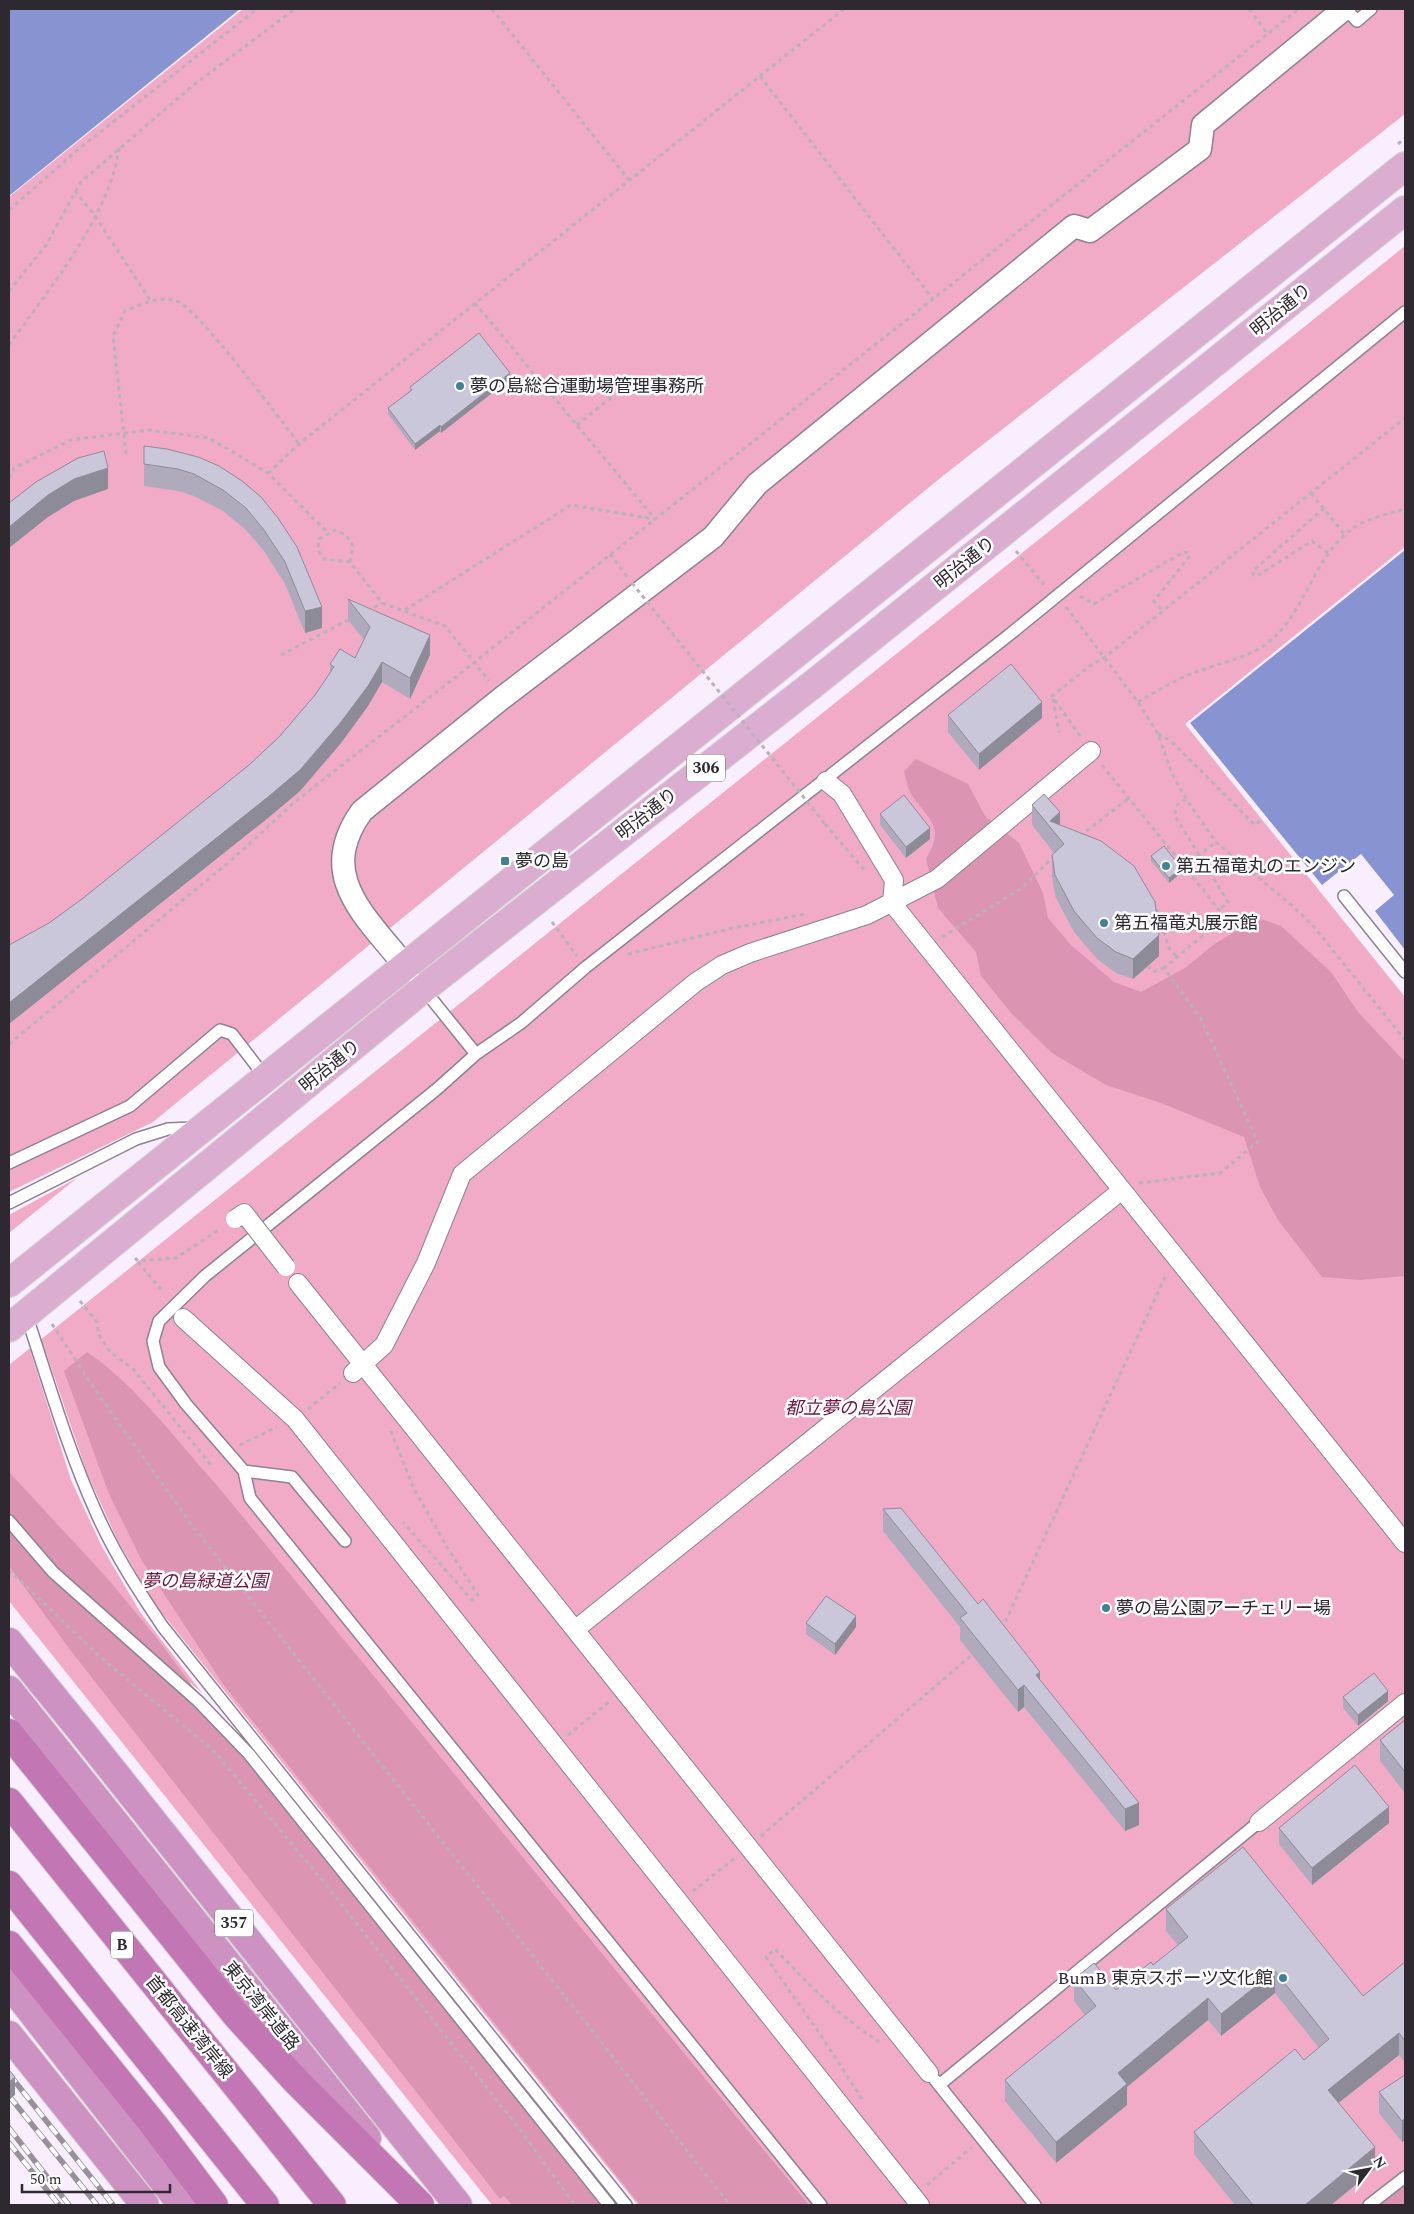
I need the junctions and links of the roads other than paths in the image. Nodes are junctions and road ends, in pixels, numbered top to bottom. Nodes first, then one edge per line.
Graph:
1 (1345, 9) edge
2 (1371, 9) edge
3 (1405, 166) edge
4 (1405, 210) edge
5 (1405, 312) edge
6 (1091, 752) road end
7 (826, 781) junction
8 (1344, 896) dead end
9 (892, 903) junction
10 (405, 966) junction
11 (1405, 972) edge
12 (423, 989) junction
13 (476, 1054) junction
14 (265, 1078) junction
15 (201, 1128) junction
16 (9, 1163) edge
17 (1120, 1188) junction
18 (9, 1202) edge
19 (235, 1219) road end
20 (286, 1267) dead end
21 (9, 1283) edge
22 (298, 1283) dead end
23 (183, 1318) dead end
24 (17, 1321) edge
25 (358, 1369) junction
26 (244, 1471) junction
27 (9, 1522) edge
28 (345, 1541) dead end
29 (1405, 1543) edge
30 (576, 1629) junction
31 (9, 1642) edge
32 (9, 1684) edge
33 (9, 1690) edge
34 (1405, 1703) edge
35 (9, 1733) edge
36 (86, 1737) junction
37 (9, 1802) edge
38 (1259, 1822) joint
39 (9, 1885) edge
40 (9, 1945) edge
41 (9, 1983) edge
42 (9, 2034) edge
43 (934, 2079) junction
44 (1405, 2176) edge
45 (916, 2201) edge
46 (145, 2205) edge
47 (182, 2205) edge
48 (214, 2205) edge
49 (265, 2205) edge
50 (332, 2205) edge
51 (420, 2205) edge
52 (458, 2205) edge
53 (609, 2205) edge
54 (626, 2205) edge
55 (821, 2205) edge
56 (1035, 2205) edge
57 (1369, 2205) edge

1 - 2 lane
1 - 10 street
3 - 10 main road, 明治通り / 306
4 - 12 main road, 明治通り / 306
5 - 7 lane
6 - 9 street
7 - 9 street
7 - 13 lane
8 - 11 lane
9 - 17 street
9 - 25 street
10 - 12 lane
10 - 14 main road, 明治通り / 306
12 - 13 lane
12 - 24 main road, 明治通り / 306
13 - 26 lane
14 - 15 main road, 明治通り / 306
14 - 16 lane
15 - 18 lane
15 - 21 main road, 明治通り / 306
17 - 29 street
17 - 30 street
19 - 20 street, bridge
22 - 25 street
23 - 45 street
24 - 54 lane
25 - 30 street
26 - 28 lane
26 - 55 lane
27 - 53 lane
30 - 43 street
31 - 36 highway, 357
32 - 36 highway
33 - 51 highway, 東京湾岸道路 / 357
34 - 38 street
35 - 51 highway
36 - 52 highway, 357
37 - 50 highway, 首都高速湾岸線 / B
38 - 43 lane
39 - 49 highway
40 - 48 highway
41 - 47 highway
42 - 46 highway
43 - 56 lane
44 - 57 lane

